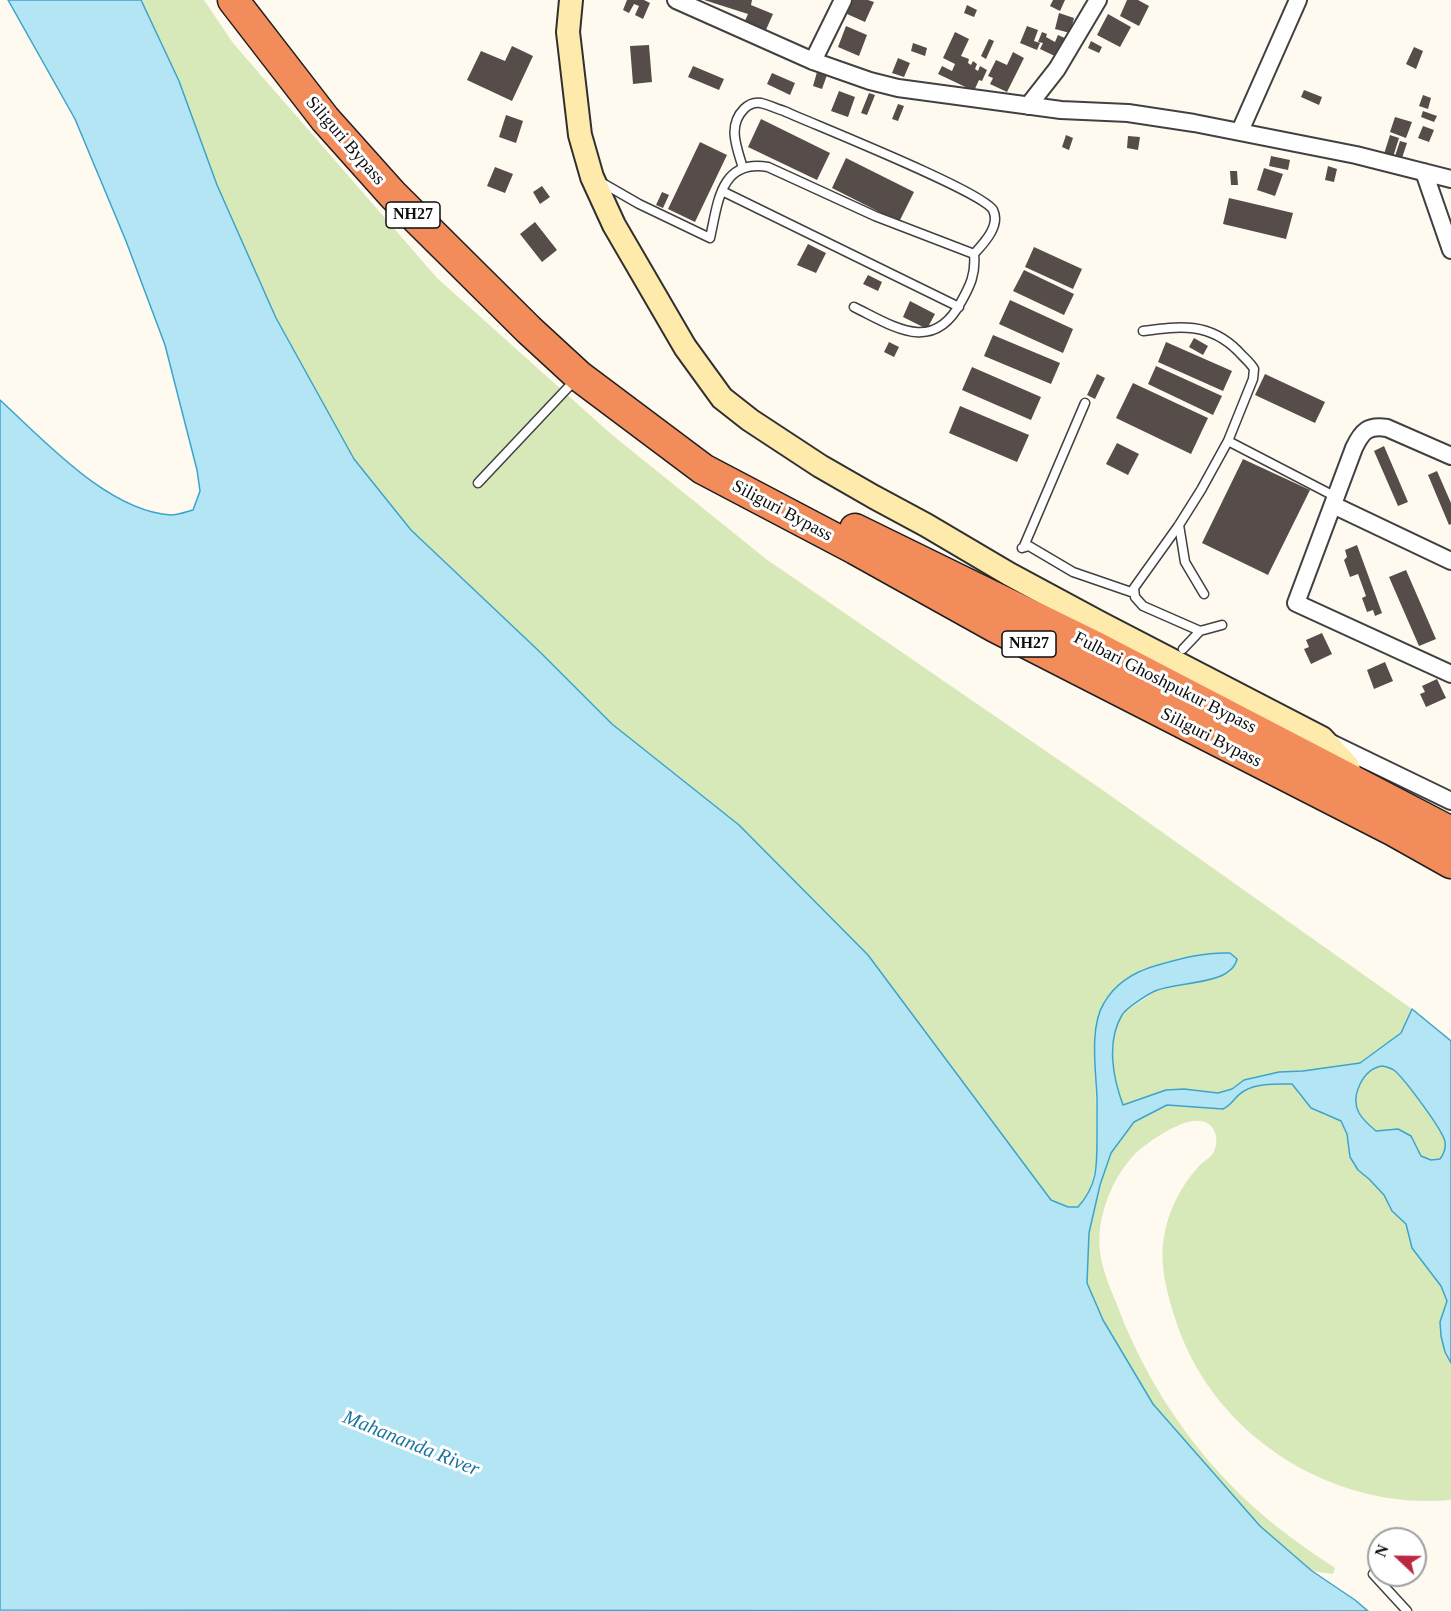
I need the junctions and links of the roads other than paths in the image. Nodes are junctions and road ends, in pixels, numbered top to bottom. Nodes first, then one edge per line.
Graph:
1 (232, 0) edge
2 (571, 0) edge
3 (676, 0) edge
4 (843, 0) edge
5 (1098, 0) edge
6 (1298, 0) edge
7 (813, 61) junction
8 (1028, 106) junction
9 (1240, 131) junction
10 (743, 168) junction
11 (1424, 172) junction
12 (592, 177) junction
13 (1451, 179) edge
14 (722, 191) junction
15 (1451, 250) edge
16 (974, 254) junction
17 (854, 307) dead end
18 (959, 307) junction
19 (1143, 331) dead end
20 (579, 376) junction
21 (1085, 403) dead end
22 (619, 404) junction
23 (1228, 441) junction
24 (1451, 456) edge
25 (477, 483) dead end
26 (1335, 501) junction
27 (1179, 525) junction
28 (1451, 561) edge
29 (1134, 592) junction
30 (1204, 594) dead end
31 (1222, 625) dead end
32 (1200, 631) junction
33 (1183, 650) dead end
34 (1451, 674) edge
35 (1322, 738) junction
36 (1351, 780) junction
37 (1451, 801) edge
38 (1451, 832) edge
39 (1451, 863) edge
40 (1385, 1587) edge
41 (1407, 1611) edge

1 - 20 highway, Siliguri Bypass / NH27
2 - 12 main road
3 - 7 street
4 - 7 street
5 - 8 street
6 - 9 street
7 - 8 street
8 - 9 street
9 - 11 street
10 - 14 lane
10 - 16 lane
10 - 16 lane
11 - 13 street
11 - 15 street
12 - 14 lane
12 - 35 main road
14 - 18 lane
16 - 18 lane
17 - 18 lane
19 - 23 lane
20 - 22 highway, Siliguri Bypass / NH27
20 - 25 lane
21 - 29 lane
22 - 36 highway, Fulbari Ghoshpukur Bypass / NH27
22 - 39 highway, Siliguri Bypass / NH27
23 - 26 lane
23 - 27 lane
24 - 26 street
26 - 28 street
26 - 34 street
27 - 29 lane
27 - 30 lane
29 - 32 lane
31 - 32 lane
32 - 33 lane
35 - 36 main road
35 - 37 street
36 - 38 highway, Fulbari Ghoshpukur Bypass / NH27
40 - 41 lane

